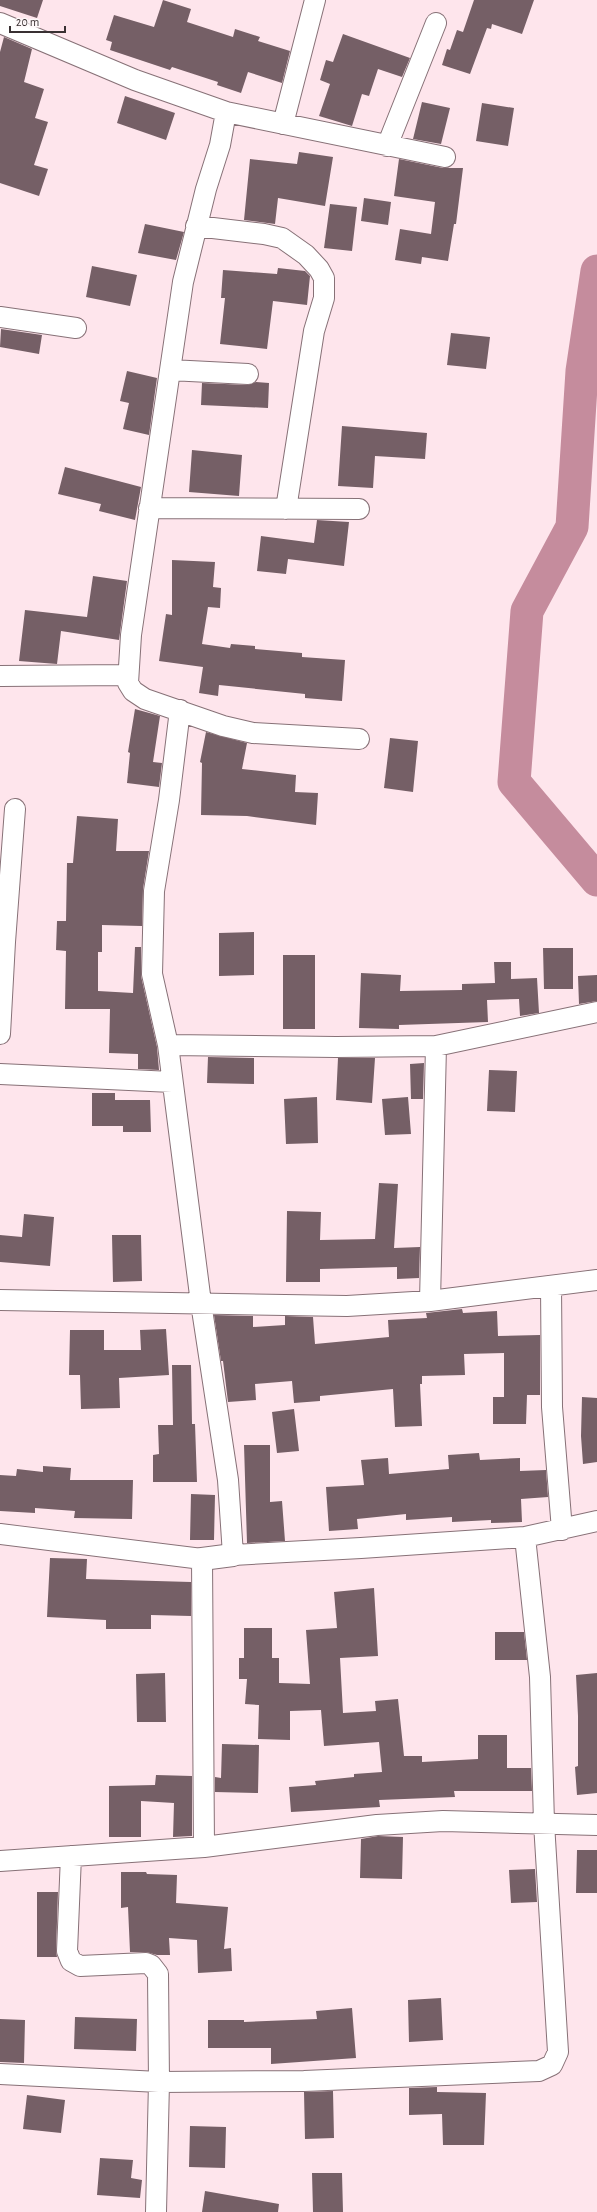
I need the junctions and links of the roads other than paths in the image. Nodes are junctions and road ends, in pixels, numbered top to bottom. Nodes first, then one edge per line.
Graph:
1 (315, 0) edge
2 (436, 22) dead end
3 (0, 23) edge
4 (226, 112) junction
5 (283, 124) junction
6 (388, 146) junction
7 (445, 158) dead end
8 (196, 226) junction
9 (0, 317) edge
10 (76, 328) dead end
11 (170, 370) junction
12 (248, 374) dead end
13 (149, 508) junction
14 (286, 509) junction
15 (359, 509) dead end
16 (0, 676) edge
17 (127, 676) junction
18 (180, 710) junction
19 (359, 739) dead end
20 (15, 809) dead end
21 (2, 941) edge
22 (597, 1012) edge
23 (0, 1034) edge
24 (168, 1045) junction
25 (436, 1046) junction
26 (0, 1074) edge
27 (172, 1082) junction
28 (597, 1280) edge
29 (551, 1286) junction
30 (0, 1300) edge
31 (430, 1301) junction
32 (201, 1303) junction
33 (597, 1521) edge
34 (562, 1530) junction
35 (0, 1534) edge
36 (525, 1536) junction
37 (233, 1555) junction
38 (202, 1559) junction
39 (544, 1823) junction
40 (597, 1825) edge
41 (204, 1847) junction
42 (71, 1856) junction
43 (0, 1861) edge
44 (0, 2074) edge
45 (159, 2082) junction
46 (156, 2212) edge

1 - 5 street
2 - 6 street
3 - 4 street
4 - 5 street
4 - 8 street
5 - 6 street
6 - 7 street
8 - 11 street
8 - 14 street
9 - 10 street
11 - 12 street
11 - 13 street
13 - 14 street
13 - 17 street
14 - 15 street
16 - 17 street
17 - 18 street
18 - 19 street
18 - 24 street
20 - 21 street
21 - 23 street
22 - 25 street
24 - 25 street
24 - 27 street
25 - 31 street
26 - 27 street
27 - 32 street
28 - 29 street
29 - 31 street
29 - 34 street
30 - 32 street
31 - 32 street
32 - 37 street
33 - 34 street
34 - 36 street
35 - 38 street
36 - 37 street
36 - 39 street
37 - 38 street
38 - 41 street
39 - 40 street
39 - 41 street
39 - 45 street
41 - 42 street
42 - 43 street
42 - 45 street
44 - 45 street
45 - 46 street

